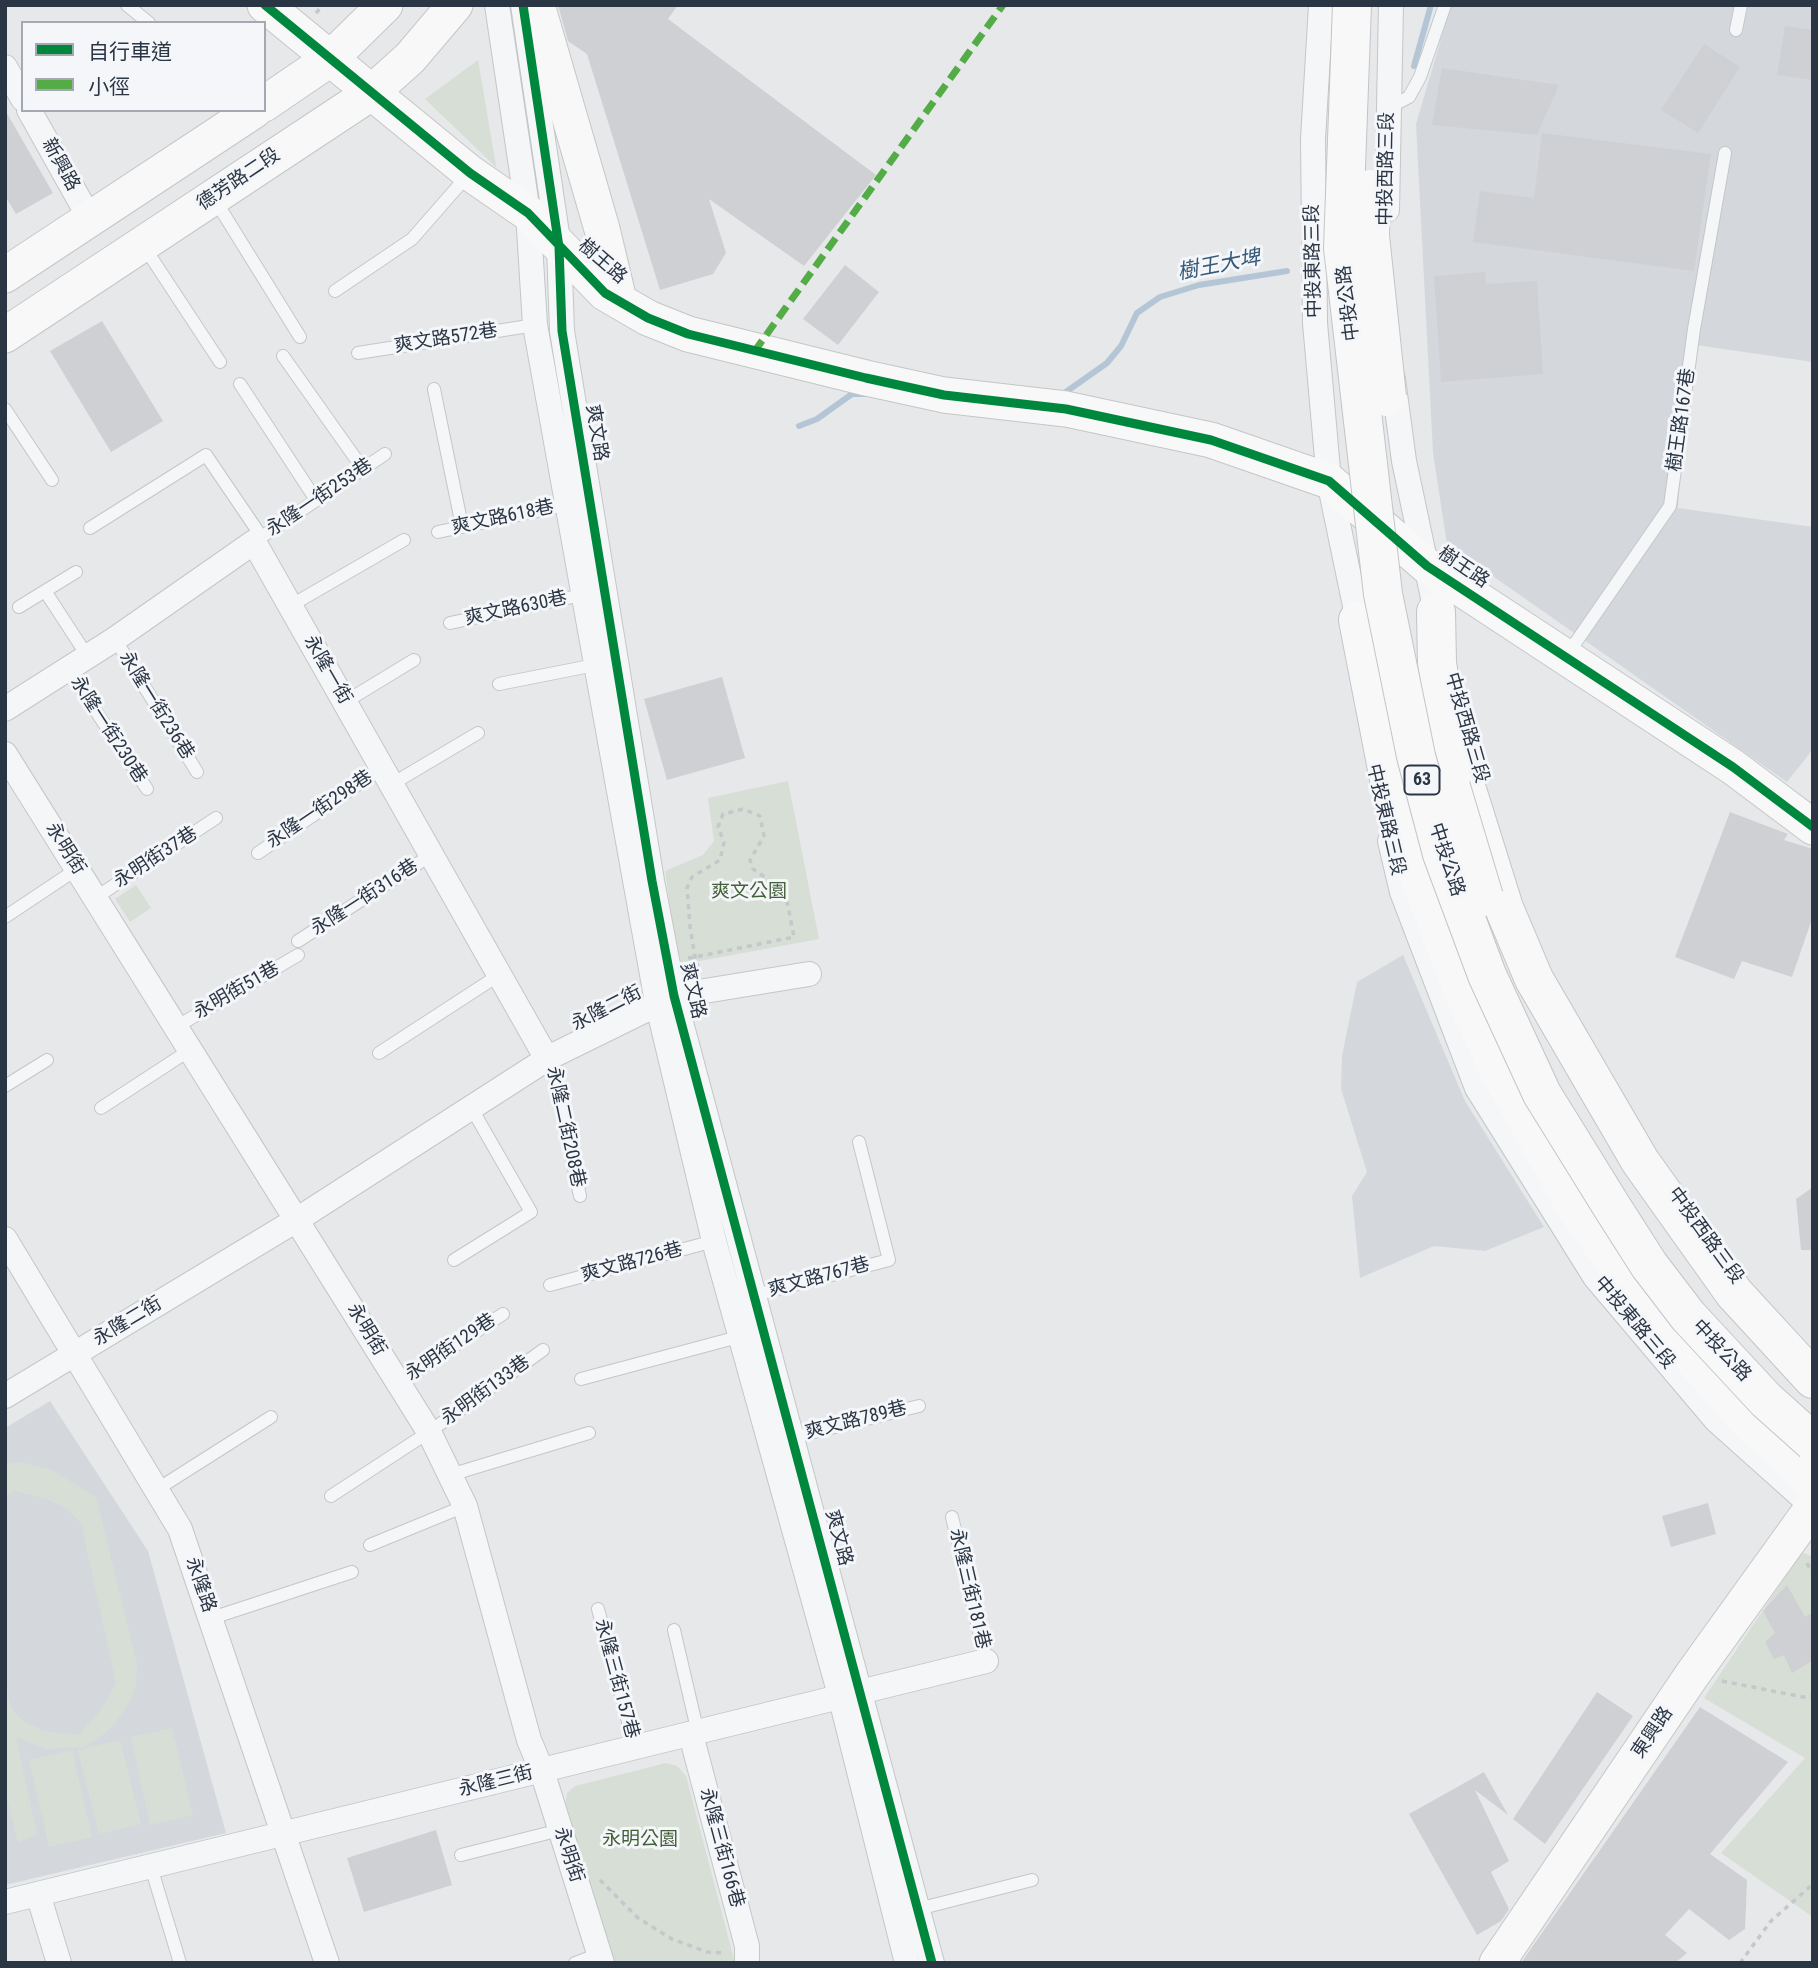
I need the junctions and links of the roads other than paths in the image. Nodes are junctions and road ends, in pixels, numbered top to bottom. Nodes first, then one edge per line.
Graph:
1 (127, 5) edge
2 (265, 5) edge
3 (385, 5) edge
4 (455, 5) edge
5 (497, 5) edge
6 (523, 5) edge
7 (537, 5) edge
8 (1321, 5) edge
9 (1352, 5) edge
10 (1378, 5) edge
11 (1391, 5) edge
12 (1445, 5) edge
13 (1741, 5) edge
14 (147, 21) edge
15 (1736, 30) dead end
16 (330, 59) junction
17 (5, 67) edge
18 (371, 93) junction
19 (21, 95) edge
20 (266, 103) edge
21 (1388, 108) junction
22 (30, 112) edge
23 (252, 112) edge
24 (1725, 153) dead end
25 (470, 173) junction
26 (213, 197) junction
27 (528, 213) junction
28 (90, 219) junction
29 (143, 244) junction
30 (559, 247) junction
31 (1314, 253) junction
32 (1386, 254) junction
33 (5, 275) edge
34 (335, 291) dead end
35 (619, 300) junction
36 (535, 325) junction
37 (5, 335) edge
38 (300, 337) dead end
39 (358, 353) dead end
40 (283, 356) dead end
41 (220, 362) dead end
42 (240, 384) dead end
43 (435, 389) dead end
44 (5, 410) edge
45 (385, 454) dead end
46 (363, 469) junction
47 (52, 480) dead end
48 (1329, 481) junction
49 (316, 500) junction
50 (579, 503) junction
51 (461, 526) junction
52 (90, 528) dead end
53 (438, 531) dead end
54 (258, 539) junction
55 (404, 540) dead end
56 (1426, 566) junction
57 (76, 572) dead end
58 (45, 591) junction
59 (582, 595) junction
60 (290, 606) junction
61 (19, 607) dead end
62 (1436, 612) junction
63 (1358, 620) junction
64 (450, 623) dead end
65 (115, 639) junction
66 (1566, 656) junction
67 (414, 660) dead end
68 (79, 664) junction
69 (595, 665) junction
70 (499, 684) dead end
71 (345, 702) junction
72 (5, 709) edge
73 (478, 733) dead end
74 (5, 754) edge
75 (197, 772) dead end
76 (387, 776) junction
77 (147, 789) dead end
78 (216, 818) dead end
79 (1813, 827) edge
80 (258, 853) dead end
81 (432, 855) junction
82 (77, 869) junction
83 (95, 898) junction
84 (5, 917) edge
85 (298, 941) dead end
86 (298, 955) dead end
87 (809, 974) dead end
88 (499, 975) junction
89 (666, 999) junction
90 (176, 1027) junction
91 (190, 1050) junction
92 (379, 1054) dead end
93 (548, 1058) junction
94 (47, 1060) dead end
95 (5, 1086) edge
96 (101, 1108) dead end
97 (472, 1108) junction
98 (859, 1142) dead end
99 (580, 1196) dead end
100 (298, 1219) junction
101 (5, 1239) edge
102 (713, 1241) junction
103 (454, 1260) dead end
104 (550, 1285) dead end
105 (755, 1295) junction
106 (503, 1314) dead end
107 (742, 1336) junction
108 (542, 1350) dead end
109 (74, 1355) junction
110 (1813, 1360) edge
111 (581, 1379) dead end
112 (1813, 1379) edge
113 (398, 1383) junction
114 (5, 1396) edge
115 (919, 1406) dead end
116 (1813, 1408) edge
117 (271, 1417) dead end
118 (429, 1432) junction
119 (589, 1433) dead end
120 (794, 1437) junction
121 (1813, 1442) edge
122 (450, 1475) junction
123 (1813, 1481) edge
124 (156, 1490) junction
125 (331, 1496) dead end
126 (465, 1506) junction
127 (1813, 1506) edge
128 (952, 1517) dead end
129 (370, 1545) dead end
130 (352, 1572) dead end
131 (598, 1609) dead end
132 (212, 1618) junction
133 (674, 1630) dead end
134 (986, 1661) joint
135 (850, 1693) junction
136 (694, 1734) junction
137 (635, 1748) junction
138 (542, 1771) junction
139 (560, 1830) junction
140 (284, 1834) junction
141 (461, 1855) dead end
142 (150, 1867) junction
143 (1032, 1881) dead end
144 (38, 1894) junction
145 (5, 1902) edge
146 (918, 1909) junction
147 (741, 1958) edge
148 (601, 1959) edge
149 (59, 1963) edge
150 (180, 1963) edge
151 (327, 1963) edge
152 (575, 1963) edge
153 (907, 1963) edge
154 (932, 1963) edge
155 (1497, 1963) edge

1 - 14 lane
2 - 16 street, 樹王路
3 - 16 street
4 - 18 street, 德芳路二段
5 - 27 street, 爽文路
6 - 30 street, 爽文路
7 - 35 street
8 - 31 street, 中投東路三段
9 - 121 main road, 中投公路 / 63, bridge
10 - 116 main road, 中投公路 / 63, bridge
11 - 21 street, 中投西路三段
12 - 21 lane
13 - 15 lane
16 - 18 street, 樹王路
16 - 20 street
17 - 19 street
18 - 25 street, 樹王路
18 - 26 street, 德芳路二段
21 - 32 street, 中投西路三段
22 - 28 street, 新興路
23 - 28 street
24 - 66 lane, 樹王路167巷
25 - 27 street, 樹王路
25 - 34 lane
26 - 29 street, 德芳路二段
26 - 38 lane
27 - 30 street, 樹王路
27 - 36 street, 爽文路
28 - 33 street
29 - 37 street, 德芳路二段
29 - 41 lane
30 - 35 street, 樹王路
30 - 50 street, 爽文路
31 - 32 street
31 - 48 street, 中投東路三段
32 - 56 street, 中投西路三段
35 - 48 street, 樹王路
36 - 39 lane, 爽文路572巷
36 - 50 street, 爽文路
40 - 46 lane
42 - 49 lane
43 - 51 lane
44 - 47 lane
45 - 46 lane, 永隆一街253巷
46 - 49 lane, 永隆一街253巷
48 - 56 street, 樹王路
48 - 63 street, 中投東路三段
49 - 54 lane, 永隆一街253巷
50 - 51 lane, 爽文路618巷
50 - 59 street, 爽文路
50 - 89 street, 爽文路
51 - 53 lane, 爽文路618巷
52 - 54 lane
54 - 60 street, 永隆一街
54 - 65 street
55 - 60 lane
56 - 62 street, 中投西路三段
56 - 66 street, 樹王路
57 - 58 lane
58 - 61 lane
58 - 68 lane, 永隆一街230巷
59 - 64 lane, 爽文路630巷
59 - 69 street, 爽文路
60 - 71 street, 永隆一街
62 - 110 street, 中投西路三段
62 - 112 main road
63 - 123 main road
63 - 127 street, 中投東路三段
65 - 68 street
65 - 75 lane, 永隆一街236巷
66 - 79 street, 樹王路
67 - 71 lane
68 - 72 street
68 - 77 lane, 永隆一街230巷
69 - 70 lane
69 - 89 street, 爽文路
71 - 76 street, 永隆一街
73 - 76 lane, 永隆一街298巷
74 - 82 street, 永明街
76 - 80 lane, 永隆一街298巷
76 - 81 street, 永隆一街
78 - 83 lane, 永明街37巷
81 - 85 lane, 永隆一街316巷
81 - 88 street, 永隆一街
82 - 83 street, 永明街
82 - 84 lane
83 - 90 street, 永明街
86 - 90 lane, 永明街51巷
87 - 89 street, 永隆二街
88 - 92 lane
88 - 93 street, 永隆一街
89 - 93 street, 永隆二街
89 - 102 street, 爽文路
89 - 105 street, 爽文路
90 - 91 street, 永明街
91 - 96 lane
91 - 100 street, 永明街
93 - 97 street, 永隆二街
93 - 99 lane, 永隆二街208巷
94 - 95 lane
97 - 100 street, 永隆二街
97 - 103 lane
98 - 105 lane, 爽文路767巷
100 - 109 street, 永隆二街
100 - 113 street, 永明街
101 - 109 street, 永隆路
102 - 104 lane, 爽文路726巷
102 - 107 street, 爽文路
105 - 120 street, 爽文路
106 - 113 lane, 永明街129巷
107 - 111 lane
107 - 135 street, 爽文路
108 - 118 lane, 永明街133巷
109 - 114 street, 永隆二街
109 - 124 street, 永隆路
113 - 118 street, 永明街
115 - 120 lane, 爽文路789巷
117 - 124 lane
118 - 122 street, 永明街
118 - 125 lane, 永明街133巷
119 - 122 lane
120 - 135 street, 爽文路
122 - 126 street, 永明街
124 - 132 street, 永隆路
126 - 129 lane
126 - 138 street, 永明街
127 - 155 street, 東興路
128 - 134 lane, 永隆三街181巷
130 - 132 lane
131 - 137 lane, 永隆三街157巷
132 - 140 street, 永隆路
133 - 136 lane
134 - 135 street, 永隆三街
135 - 136 street, 永隆三街
135 - 146 street, 爽文路
135 - 153 street, 爽文路
136 - 137 street, 永隆三街
136 - 147 street, 永隆三街166巷
137 - 138 street, 永隆三街
138 - 139 street, 永明街
138 - 140 street, 永隆三街
139 - 141 lane
139 - 148 street, 永明街
140 - 142 street, 永隆三街
140 - 151 street, 永隆路
142 - 144 street, 永隆三街
142 - 150 lane
143 - 146 lane
144 - 145 street, 永隆三街
144 - 149 street
146 - 154 street, 爽文路
148 - 152 lane

